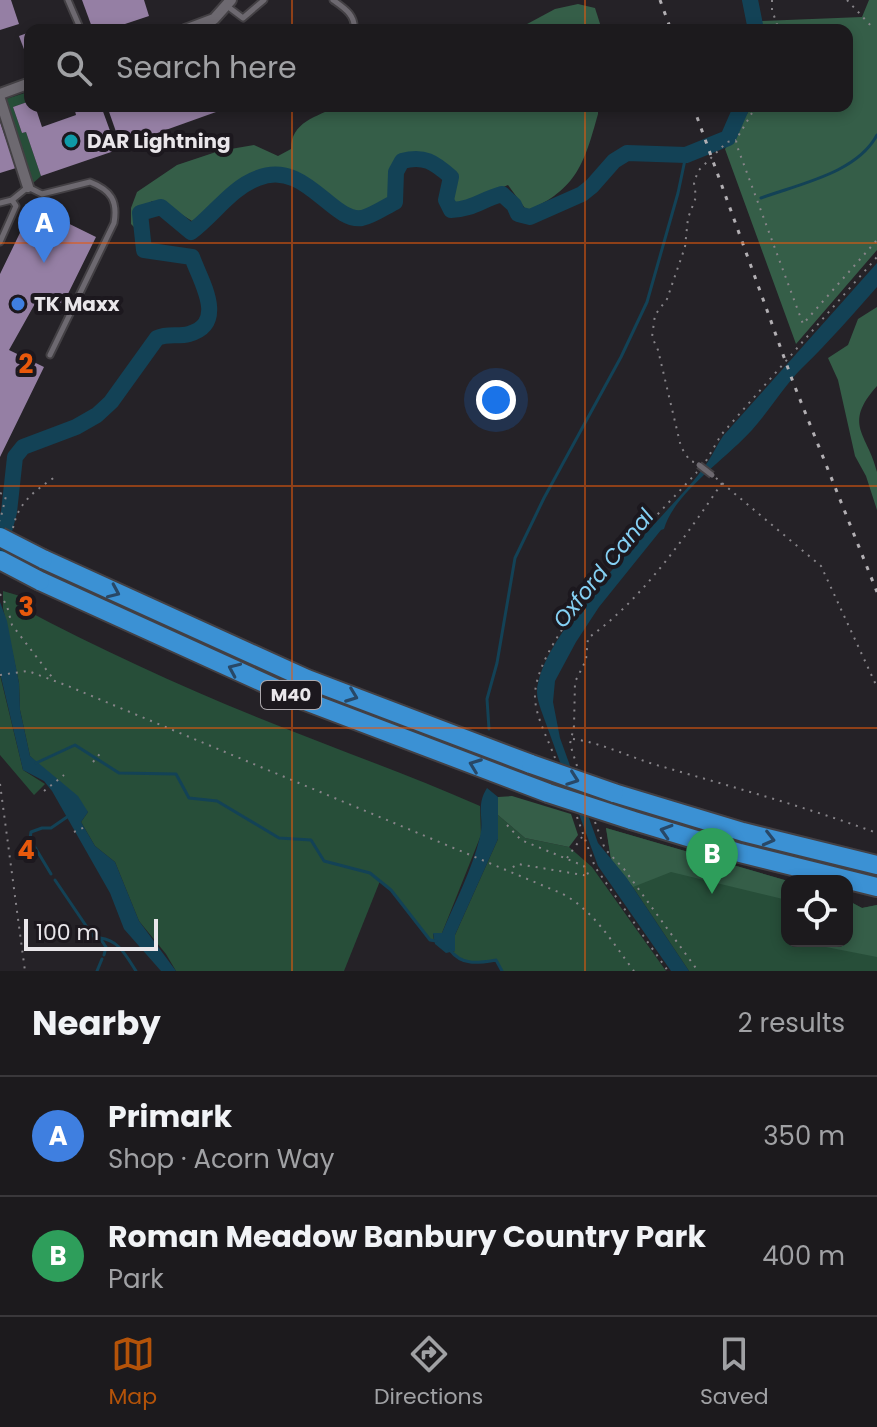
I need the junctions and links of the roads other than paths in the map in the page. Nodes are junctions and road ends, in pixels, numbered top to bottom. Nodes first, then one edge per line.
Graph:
1 (68, 0) edge
2 (264, 0) edge
3 (333, 0) edge
4 (229, 3) edge
5 (78, 24) edge
6 (201, 24) edge
7 (355, 24) edge
8 (24, 86) edge
9 (0, 96) edge
10 (28, 187) junction
11 (12, 200) junction
12 (0, 203) edge
13 (0, 242) edge
14 (50, 355) dead end
15 (699, 465) road end
16 (712, 475) road end
17 (6, 534) edge
18 (0, 560) edge
19 (877, 865) edge
20 (877, 887) edge

1 - 5 lane
2 - 4 lane
3 - 7 lane
4 - 6 street
8 - 9 street
9 - 10 street
10 - 11 lane
10 - 14 lane
11 - 12 lane
11 - 13 lane
15 - 16 lane, bridge
17 -> 19 highway, M40, bridge
20 -> 18 highway, M40, bridge

